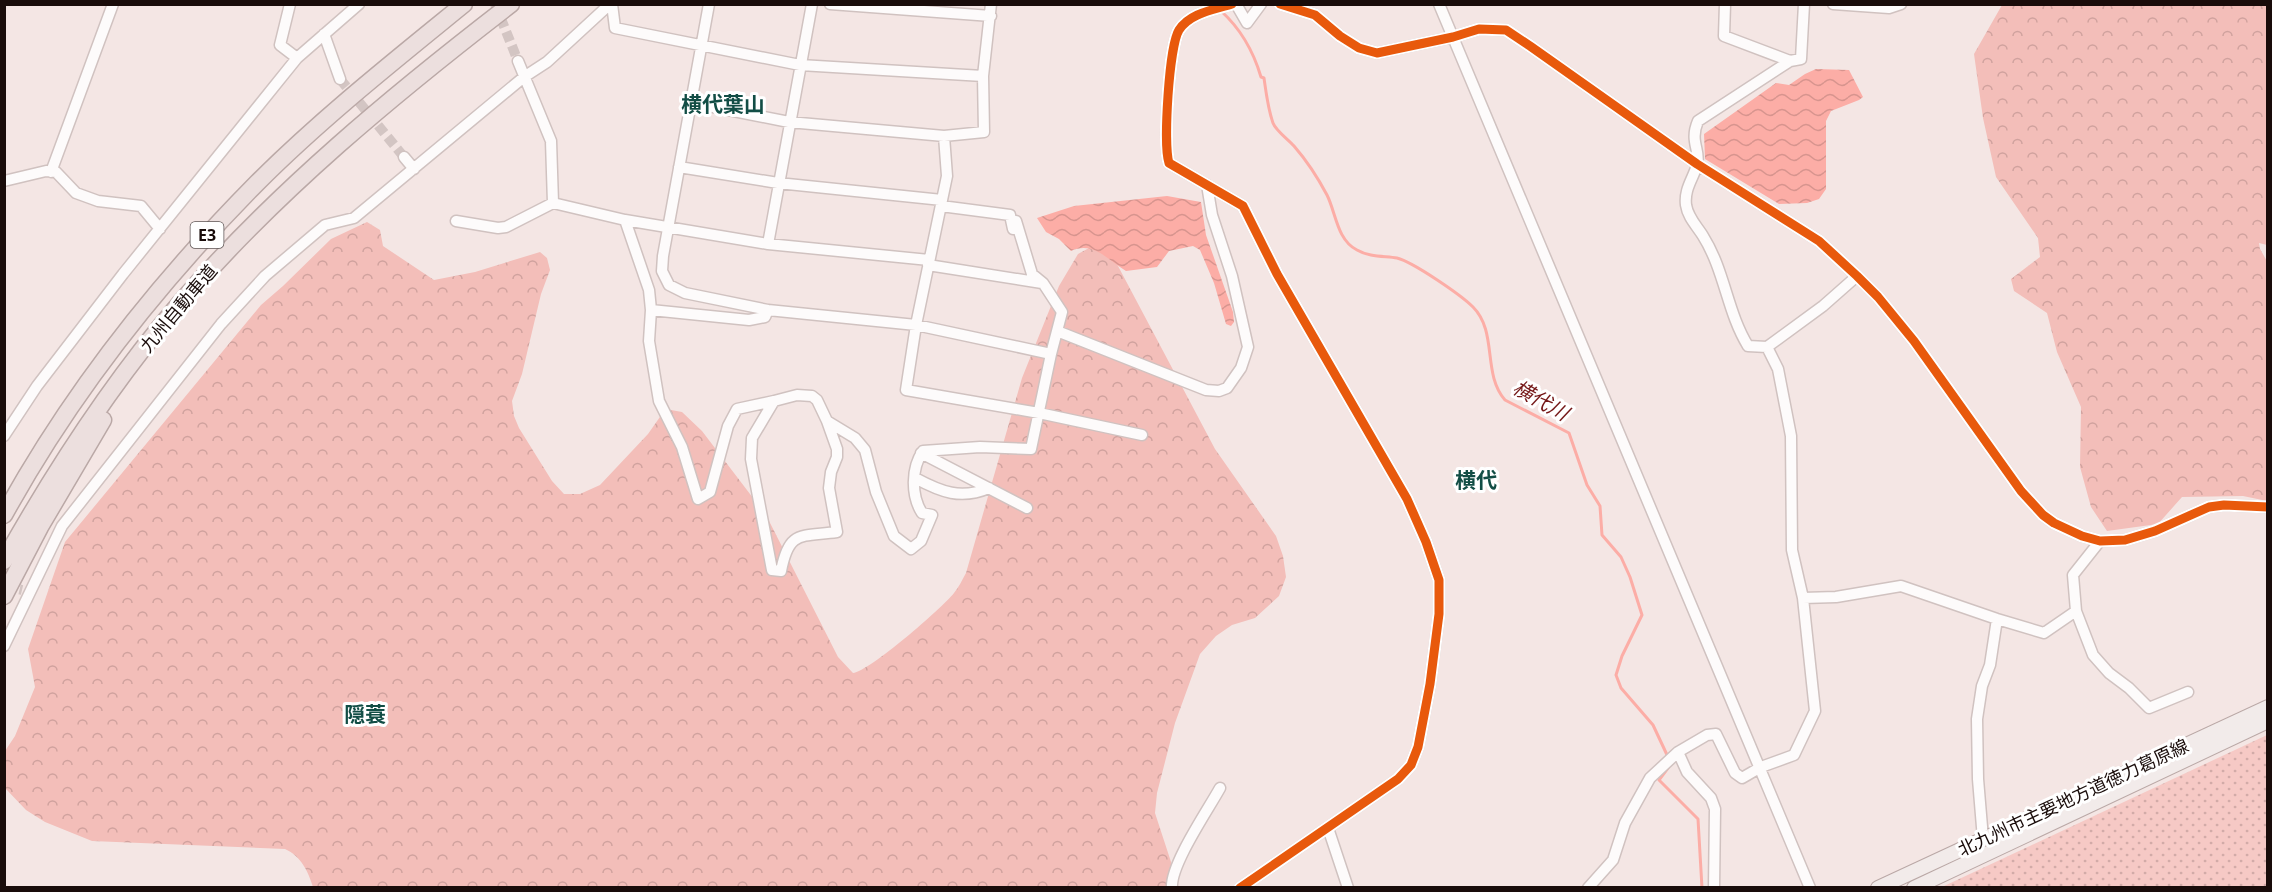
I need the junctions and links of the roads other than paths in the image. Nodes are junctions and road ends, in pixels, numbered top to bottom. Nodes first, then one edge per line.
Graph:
1 (113, 4) edge
2 (290, 4) edge
3 (359, 4) edge
4 (464, 4) edge
5 (511, 4) edge
6 (611, 4) edge
7 (710, 4) edge
8 (812, 4) edge
9 (830, 4) edge
10 (991, 4) edge
11 (1234, 4) edge
12 (1261, 4) edge
13 (1280, 4) edge
14 (1439, 4) edge
15 (1725, 4) edge
16 (1804, 4) edge
17 (1833, 4) edge
18 (1901, 4) edge
19 (1855, 5) edge
20 (991, 16) junction
21 (324, 34) junction
22 (1453, 37) junction
23 (702, 46) junction
24 (297, 58) junction
25 (518, 61) tunnel mouth
26 (1790, 62) junction
27 (800, 65) junction
28 (984, 76) junction
29 (524, 77) junction
30 (340, 79) tunnel mouth
31 (693, 103) junction
32 (789, 122) junction
33 (944, 136) junction
34 (404, 158) tunnel mouth
35 (1697, 164) junction
36 (679, 167) junction
37 (414, 169) junction
38 (51, 172) junction
39 (4, 181) edge
40 (778, 183) junction
41 (1207, 185) junction
42 (553, 203) junction
43 (942, 203) junction
44 (266, 212) junction
45 (625, 220) junction
46 (456, 221) dead end
47 (668, 226) junction
48 (160, 229) junction
49 (768, 244) junction
50 (929, 262) junction
51 (1857, 276) junction
52 (1043, 283) junction
53 (651, 309) junction
54 (768, 310) junction
55 (916, 325) junction
56 (1057, 331) junction
57 (1767, 347) junction
58 (1051, 354) junction
59 (774, 401) junction
60 (1039, 413) junction
61 (827, 421) junction
62 (1142, 435) dead end
63 (4, 436) edge
64 (53, 436) junction
65 (921, 453) junction
66 (915, 478) junction
67 (989, 488) junction
68 (4, 504) edge
69 (2268, 507) edge
70 (1027, 508) dead end
71 (4, 515) edge
72 (2100, 541) junction
73 (4, 561) edge
74 (4, 596) edge
75 (1803, 598) junction
76 (2076, 611) junction
77 (1997, 619) junction
78 (4, 646) edge
79 (2188, 692) dead end
80 (2268, 707) edge
81 (2268, 721) edge
82 (1678, 752) junction
83 (1761, 767) junction
84 (1220, 788) dead end
85 (1328, 828) junction
86 (1983, 839) junction
87 (1172, 888) edge
88 (1240, 888) edge
89 (1348, 888) edge
90 (1588, 888) edge
91 (1714, 888) edge
92 (1810, 888) edge
93 (1878, 888) edge
94 (1914, 888) edge

1 - 38 street
2 - 24 street
3 - 21 street
4 - 64 highway, 九州自動車道 / E3
5 - 44 highway, 九州自動車道 / E3
6 - 23 street
6 - 29 street
7 - 23 street
8 - 27 street
9 - 20 street
10 - 20 street
11 - 12 street
11 - 41 street
13 - 22 street
14 - 22 street
15 - 26 street
16 - 26 street
17 - 19 street
18 - 19 street
20 - 28 street
21 - 24 street
21 - 30 street
22 - 35 street
22 - 83 street
23 - 27 street
23 - 31 street
24 - 48 street
25 - 29 street
26 - 35 street
27 - 28 street
27 - 32 street
28 - 33 street
29 - 37 street
29 - 42 street
31 - 32 street
31 - 36 street
32 - 33 street
32 - 40 street
33 - 43 street
34 - 37 street
35 - 51 street
35 - 57 street
36 - 40 street
36 - 47 street
37 - 78 street
38 - 39 street
38 - 48 street
40 - 43 street
40 - 49 street
41 - 56 street
41 - 85 street
42 - 45 street
42 - 46 street
43 - 50 street
43 - 52 street
44 - 73 highway, 九州自動車道 / E3
44 - 74 highway
45 - 47 street
45 - 53 street
47 - 49 street
47 - 54 street
48 - 63 street
49 - 50 street
50 - 52 street
50 - 55 street
51 - 57 street
51 - 72 street
52 - 56 street
53 - 54 street
53 - 59 street
54 - 55 street
55 - 58 street
55 - 60 street
56 - 58 street
57 - 75 street
58 - 60 street
59 - 61 street
59 - 61 street
60 - 62 street
60 - 65 street
61 - 66 street
64 - 68 highway
64 - 71 highway, 九州自動車道 / E3
65 - 66 street
65 - 67 street
66 - 67 street
67 - 70 street
69 - 72 street
72 - 76 street
75 - 77 street
75 - 83 street
76 - 77 street
76 - 79 street
77 - 86 street
80 - 86 main road, 北九州市主要地方道徳力葛原線
81 - 94 main road, 北九州市主要地方道徳力葛原線
82 - 83 street
82 - 90 street
82 - 91 street
83 - 92 street
84 - 87 street
85 - 88 street
85 - 89 street
86 - 93 main road, 北九州市主要地方道徳力葛原線

